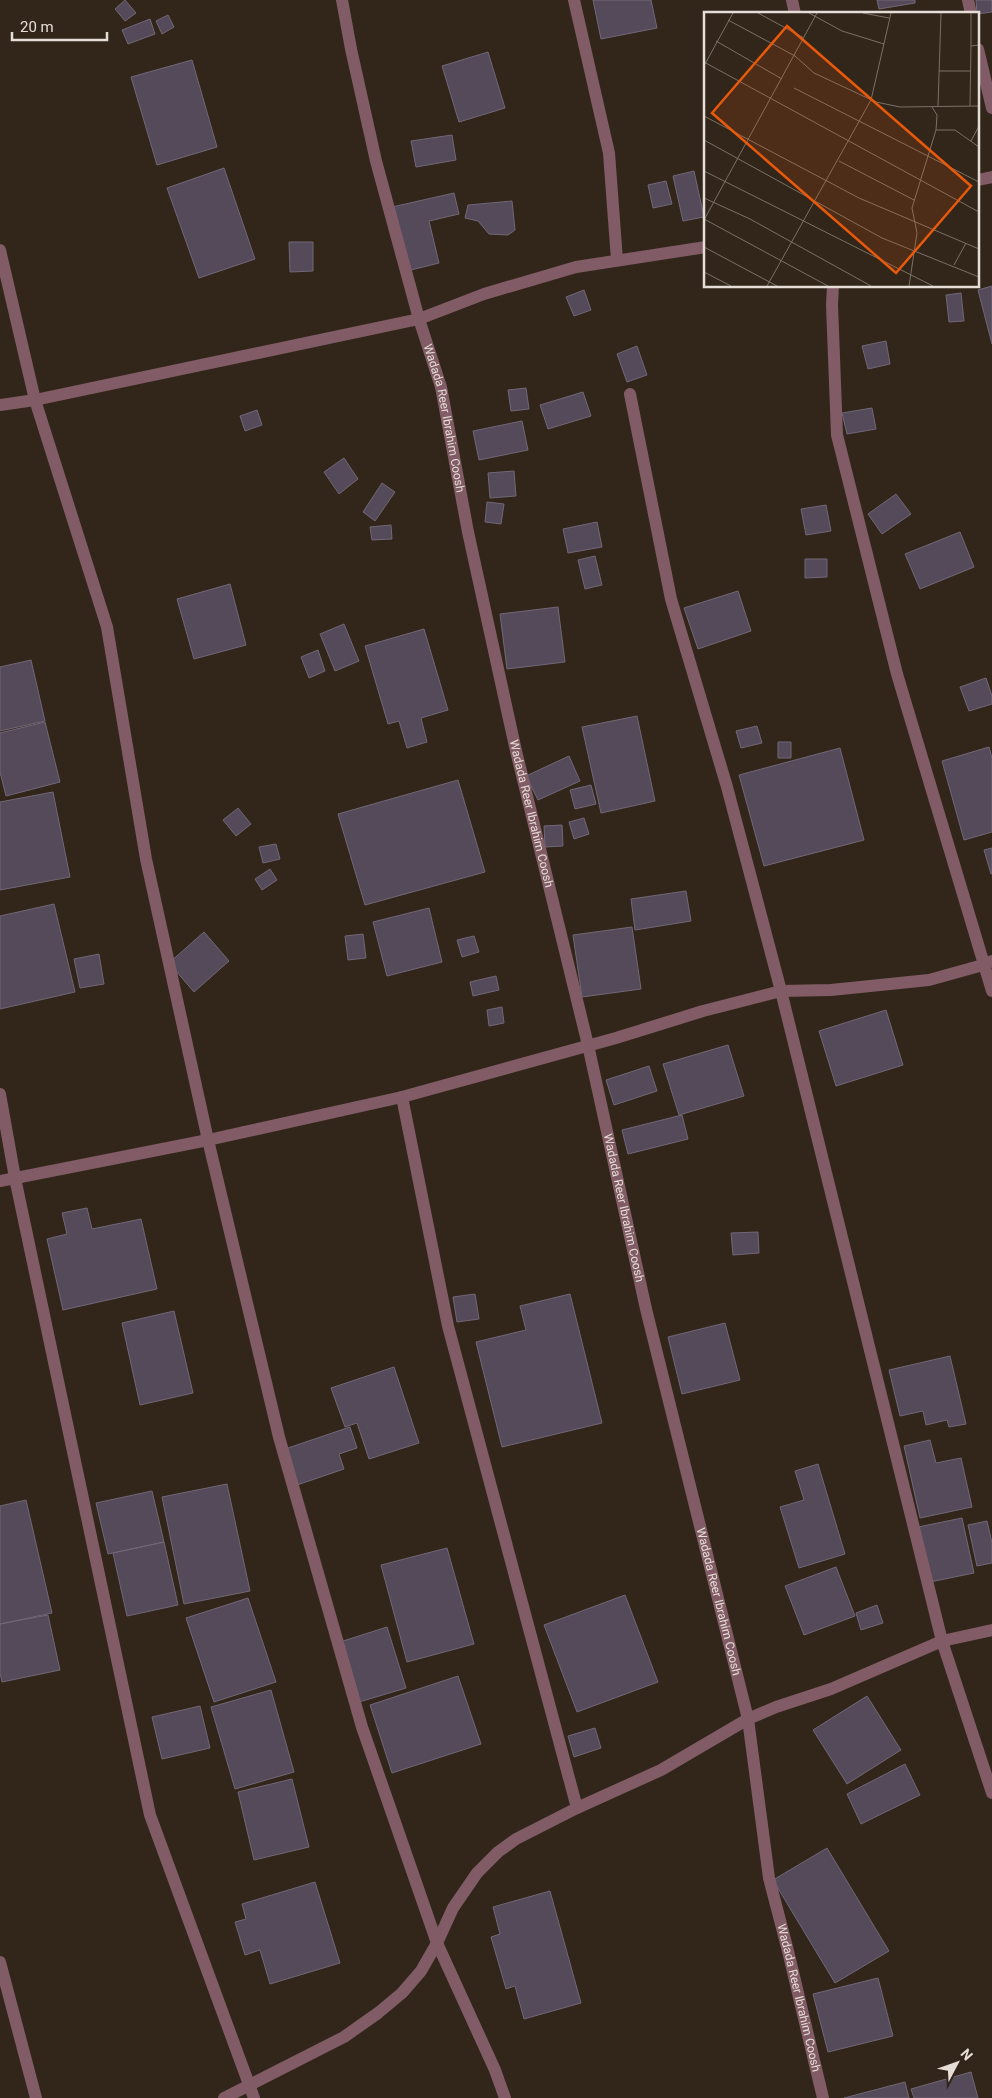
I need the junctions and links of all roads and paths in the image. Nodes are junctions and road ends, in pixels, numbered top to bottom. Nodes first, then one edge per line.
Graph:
1 (342, 0) edge
2 (574, 0) edge
3 (980, 58) edge
4 (992, 108) edge
5 (704, 246) edge
6 (0, 250) edge
7 (617, 260) junction
8 (834, 288) edge
9 (419, 319) junction
10 (630, 394) dead end
11 (35, 400) junction
12 (0, 405) edge
13 (988, 963) edge
14 (781, 991) junction
15 (992, 991) edge
16 (588, 1045) junction
17 (0, 1094) edge
18 (402, 1097) junction
19 (208, 1140) junction
20 (15, 1178) junction
21 (0, 1181) edge
22 (992, 1630) edge
23 (942, 1641) junction
24 (748, 1719) junction
25 (992, 1793) edge
26 (577, 1808) junction
27 (438, 1943) junction
28 (0, 1962) edge
29 (248, 2084) junction
30 (36, 2098) edge
31 (224, 2098) edge
32 (254, 2098) edge
33 (505, 2098) edge
34 (823, 2098) edge

1 - 9 street, Wadada Reer Ibrahim Coosh
2 - 7 street
3 - 4 street
5 - 7 street
6 - 11 street
7 - 9 street
8 - 13 street
9 - 11 street
9 - 16 street, Wadada Reer Ibrahim Coosh
10 - 14 street
11 - 12 street
11 - 19 street
13 - 14 street
13 - 15 street
14 - 16 street
14 - 23 street
16 - 18 street
16 - 24 street, Wadada Reer Ibrahim Coosh
17 - 20 street
18 - 19 street
18 - 26 street
19 - 20 street
19 - 27 street
20 - 21 street
20 - 29 street
22 - 23 street
23 - 24 street
23 - 25 street
24 - 26 street
24 - 34 street, Wadada Reer Ibrahim Coosh
26 - 27 street
27 - 29 street
27 - 33 street
28 - 30 street
29 - 31 street
29 - 32 street

